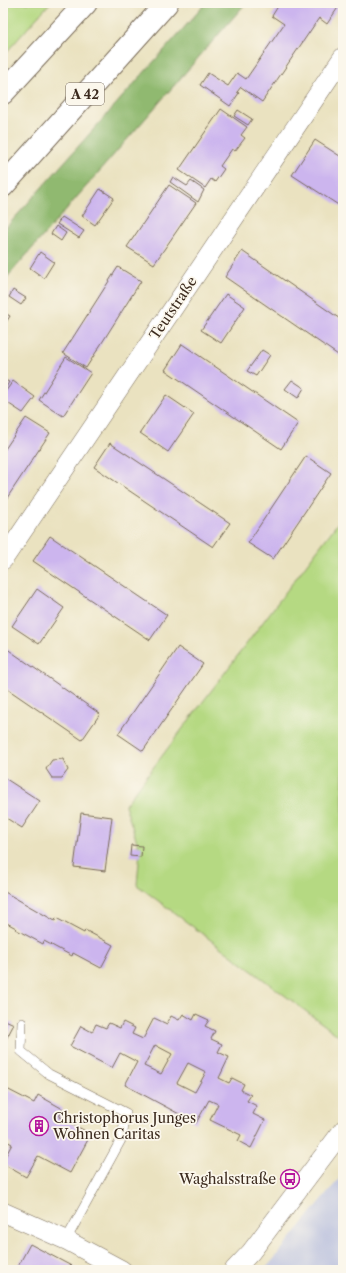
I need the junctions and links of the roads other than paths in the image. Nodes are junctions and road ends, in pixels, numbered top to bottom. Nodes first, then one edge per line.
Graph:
1 (86, 3) edge
2 (167, 3) edge
3 (343, 56) edge
4 (3, 93) edge
5 (3, 186) edge
6 (3, 560) edge
7 (22, 1023) dead end
8 (343, 1130) edge
9 (3, 1212) edge
10 (66, 1240) junction
11 (122, 1270) edge
12 (234, 1270) edge

1 - 4 highway
2 - 5 highway, A 42
3 - 6 street, Teutstraße
7 - 10 lane
8 - 12 street
9 - 10 street
10 - 11 street

